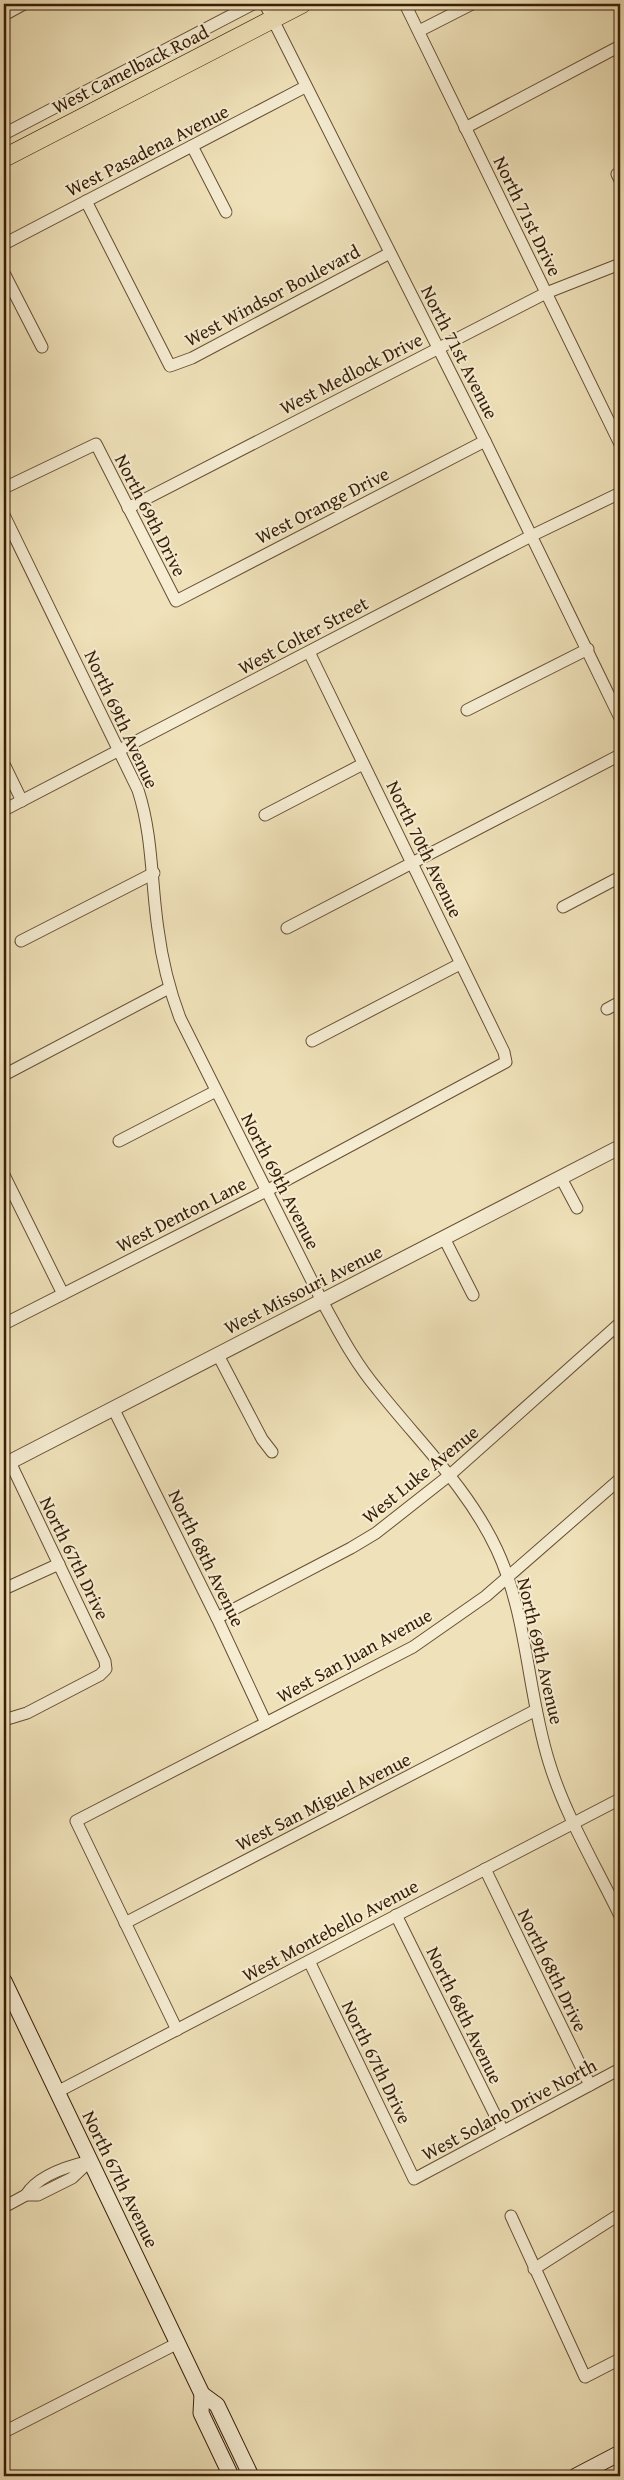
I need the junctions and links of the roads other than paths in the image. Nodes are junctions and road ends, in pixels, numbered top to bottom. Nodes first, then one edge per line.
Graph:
1 (24, 4) edge
2 (253, 4) edge
3 (302, 4) edge
4 (405, 4) edge
5 (472, 4) edge
6 (269, 11) edge
7 (4, 15) edge
8 (418, 31) junction
9 (620, 46) edge
10 (306, 87) junction
11 (465, 128) junction
12 (4, 134) edge
13 (192, 146) junction
14 (4, 158) edge
15 (86, 201) junction
16 (226, 212) dead end
17 (4, 244) edge
18 (390, 253) junction
19 (620, 264) edge
20 (4, 273) edge
21 (546, 293) junction
22 (42, 347) dead end
23 (438, 348) junction
24 (485, 441) junction
25 (620, 444) edge
26 (4, 488) edge
27 (620, 493) edge
28 (128, 508) junction
29 (4, 515) edge
30 (531, 536) junction
31 (176, 601) joint
32 (588, 650) junction
33 (309, 652) junction
34 (467, 710) dead end
35 (620, 718) edge
36 (120, 750) junction
37 (620, 755) edge
38 (4, 764) edge
39 (363, 764) junction
40 (22, 801) junction
41 (4, 810) edge
42 (265, 815) dead end
43 (413, 863) junction
44 (154, 873) junction
45 (620, 877) edge
46 (563, 907) dead end
47 (287, 928) dead end
48 (21, 941) dead end
49 (460, 964) junction
50 (168, 988) junction
51 (620, 1002) edge
52 (607, 1009) dead end
53 (312, 1041) dead end
54 (506, 1062) joint
55 (4, 1075) edge
56 (216, 1091) junction
57 (119, 1141) dead end
58 (620, 1147) edge
59 (4, 1175) edge
60 (561, 1178) junction
61 (268, 1190) junction
62 (9, 1198) edge
63 (577, 1208) dead end
64 (444, 1238) junction
65 (62, 1294) junction
66 (473, 1295) dead end
67 (322, 1301) junction
68 (620, 1323) edge
69 (4, 1324) edge
70 (218, 1355) junction
71 (114, 1408) junction
72 (272, 1452) dead end
73 (7, 1464) edge
74 (451, 1474) junction
75 (620, 1478) edge
76 (58, 1564) junction
77 (507, 1576) junction
78 (4, 1589) edge
79 (217, 1618) junction
80 (536, 1710) junction
81 (4, 1720) edge
82 (266, 1723) junction
83 (620, 1799) edge
84 (574, 1822) junction
85 (485, 1869) junction
86 (396, 1915) junction
87 (620, 1916) edge
88 (125, 1923) junction
89 (309, 1961) junction
90 (4, 1981) edge
91 (177, 2030) junction
92 (620, 2070) edge
93 (590, 2086) junction
94 (57, 2092) junction
95 (503, 2131) junction
96 (90, 2161) junction
97 (414, 2179) joint
98 (4, 2207) edge
99 (620, 2214) edge
100 (510, 2216) dead end
101 (534, 2269) junction
102 (178, 2343) junction
103 (620, 2359) edge
104 (202, 2394) junction
105 (4, 2432) edge
106 (620, 2453) edge
107 (231, 2476) edge
108 (251, 2476) edge
109 (576, 2476) edge

1 - 7 street
2 - 12 street, West Camelback Road
3 - 6 main road, West Camelback Road
4 - 8 street, North 71st Drive
5 - 8 street
6 - 10 street, North 71st Avenue
6 - 14 main road, West Camelback Road
8 - 11 street, North 71st Drive
9 - 11 street
10 - 13 street, West Pasadena Avenue
10 - 18 street, North 71st Avenue
11 - 21 street, North 71st Drive
13 - 15 street, West Pasadena Avenue
13 - 16 street
15 - 17 street, West Pasadena Avenue
15 - 18 street, West Windsor Boulevard
18 - 23 street, North 71st Avenue
19 - 21 street, West Medlock Drive
20 - 22 street
21 - 23 street, West Medlock Drive
21 - 25 street, North 71st Drive
23 - 24 street, North 71st Avenue
23 - 28 street, West Medlock Drive
24 - 30 street, North 71st Avenue
24 - 31 street, West Orange Drive
26 - 28 street, North 69th Drive
27 - 30 street, West Colter Street
28 - 31 street, North 69th Drive
29 - 36 street, North 69th Avenue
30 - 32 street, North 71st Avenue
30 - 33 street, West Colter Street
32 - 34 street
32 - 35 street, North 71st Avenue
33 - 36 street, West Colter Street
33 - 39 street, North 70th Avenue
36 - 40 street, West Colter Street
36 - 44 street, North 69th Avenue
37 - 43 street
38 - 40 street
39 - 42 street
39 - 43 street, North 70th Avenue
40 - 41 street, West Colter Street
43 - 47 street
43 - 49 street, North 70th Avenue
44 - 48 street
44 - 50 street, North 69th Avenue
45 - 46 street
49 - 53 street
49 - 54 street, North 70th Avenue
50 - 55 street
50 - 56 street, North 69th Avenue
51 - 52 street
54 - 61 street, West Denton Lane
56 - 57 street
56 - 61 street, North 69th Avenue
58 - 60 street, West Missouri Avenue
59 - 62 street
60 - 63 street
60 - 64 street, West Missouri Avenue
61 - 65 street, West Denton Lane
61 - 67 street, North 69th Avenue
62 - 65 street
64 - 66 street
64 - 67 street, West Missouri Avenue
65 - 69 street, West Denton Lane
67 - 70 street, West Missouri Avenue
67 - 74 street, North 69th Avenue
68 - 74 street, West Luke Avenue
70 - 71 street, West Missouri Avenue
70 - 72 street
71 - 73 street, West Missouri Avenue
71 - 79 street, North 68th Avenue
73 - 76 street, North 67th Drive
74 - 77 street, North 69th Avenue
74 - 79 street, West Luke Avenue
75 - 77 street, West San Juan Avenue
76 - 78 street
76 - 81 street, North 67th Drive
77 - 80 street, North 69th Avenue
77 - 82 street, West San Juan Avenue
79 - 82 street, North 68th Avenue
80 - 84 street, North 69th Avenue
80 - 88 street, West San Miguel Avenue
82 - 88 street, West San Juan Avenue
83 - 84 street, West Montebello Avenue
84 - 85 street, West Montebello Avenue
84 - 87 street, North 69th Avenue
85 - 86 street, West Montebello Avenue
85 - 93 street, North 68th Drive
86 - 89 street, West Montebello Avenue
86 - 95 street, North 68th Avenue
88 - 91 street
89 - 91 street, West Montebello Avenue
89 - 97 street, North 67th Drive
90 - 94 main road, North 67th Avenue
91 - 94 street, West Montebello Avenue
92 - 93 street, West Solano Drive North
93 - 95 street, West Solano Drive North
94 - 96 main road, North 67th Avenue
95 - 97 street, West Solano Drive North
96 - 98 street
96 - 102 main road, North 67th Avenue
99 - 101 street
100 - 101 street
101 - 103 street
102 - 104 main road, North 67th Avenue
102 - 105 street
104 - 107 main road, North 67th Avenue
104 - 108 main road, North 67th Avenue
106 - 109 main road

